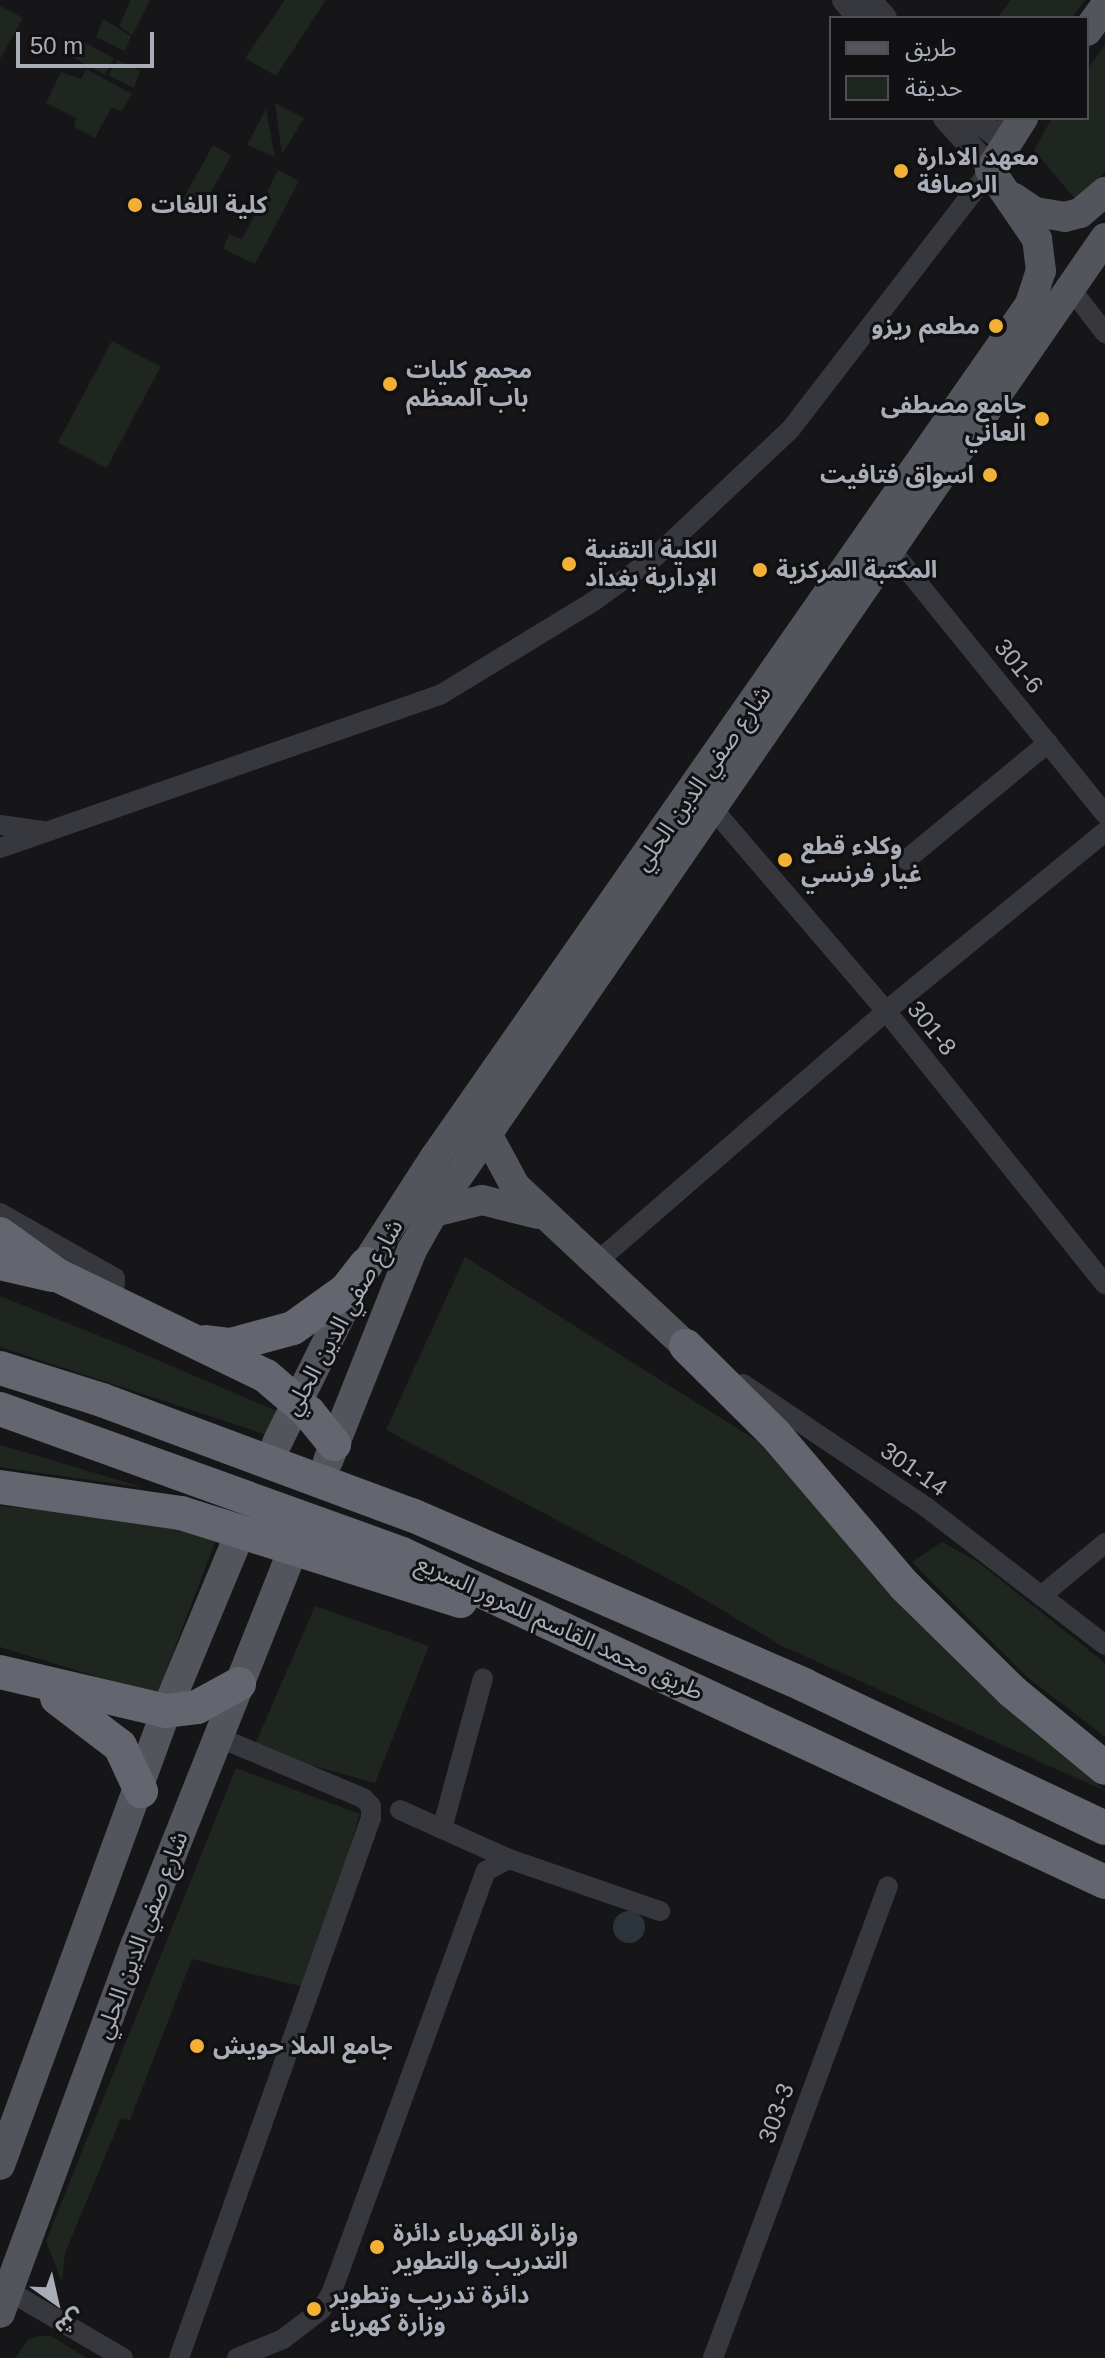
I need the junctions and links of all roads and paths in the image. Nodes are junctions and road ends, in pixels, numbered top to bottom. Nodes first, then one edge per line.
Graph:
1 (844, 0) edge
2 (869, 0) edge
3 (1105, 6) edge
4 (857, 16) edge
5 (883, 16) edge
6 (1089, 28) edge
7 (947, 120) edge
8 (976, 120) edge
9 (1020, 123) edge
10 (995, 176) junction
11 (1105, 192) edge
12 (1101, 255) edge
13 (1071, 289) junction
14 (1105, 333) edge
15 (892, 551) junction
16 (1048, 743) junction
17 (713, 809) junction
18 (1105, 814) edge
19 (0, 825) edge
20 (47, 832) junction
21 (1105, 832) edge
22 (0, 848) edge
23 (906, 860) dead end
24 (886, 1011) junction
25 (487, 1134) junction
26 (434, 1211) junction
27 (0, 1213) edge
28 (547, 1217) junction
29 (0, 1234) edge
30 (599, 1260) junction
31 (0, 1263) edge
32 (366, 1264) junction
33 (57, 1275) junction
34 (1105, 1284) edge
35 (114, 1300) junction
36 (199, 1342) junction
37 (686, 1346) junction
38 (0, 1368) edge
39 (295, 1399) junction
40 (0, 1409) edge
41 (277, 1443) dead end
42 (331, 1453) joint
43 (0, 1487) edge
44 (1105, 1543) edge
45 (235, 1545) dead end
46 (289, 1559) dead end
47 (1041, 1596) junction
48 (1105, 1645) edge
49 (615, 1649) junction
50 (3, 1673) edge
51 (483, 1678) dead end
52 (239, 1684) junction
53 (166, 1711) junction
54 (218, 1737) junction
55 (1105, 1768) edge
56 (141, 1791) junction
57 (400, 1810) dead end
58 (1105, 1828) edge
59 (442, 1829) junction
60 (509, 1859) junction
61 (1105, 1882) edge
62 (888, 1886) dead end
63 (660, 1911) dead end
64 (87, 1925) junction
65 (136, 1944) junction
66 (0, 2165) edge
67 (4, 2302) edge
68 (186, 2357) edge
69 (123, 2358) edge
70 (237, 2358) edge
71 (713, 2358) edge

1 - 4 street
2 - 5 street
3 - 6 main road
7 - 10 street
8 - 9 street
9 - 10 main road
10 - 11 main road
10 - 20 street
10 - 32 main road, شارع صفي الدين الحلي
12 - 13 main road, شارع صفي الدين الحلي
13 - 14 street
13 - 15 main road, شارع صفي الدين الحلي
15 - 16 street, 301-6
15 - 17 main road, شارع صفي الدين الحلي
16 - 18 street, 301-6
16 - 23 street
17 - 24 street, 301-8
17 - 25 main road, شارع صفي الدين الحلي
19 - 20 street
20 - 22 street
21 - 24 street
24 - 30 street
24 - 34 street, 301-8
25 - 26 main road, شارع صفي الدين الحلي
25 - 28 main road
26 - 28 main road
26 - 32 main road
26 - 42 main road, شارع صفي الدين الحلي
27 - 35 street
28 - 30 main road
29 - 33 highway
30 - 37 main road
31 - 33 highway
32 - 36 highway
32 - 39 main road, شارع صفي الدين الحلي
33 - 35 highway
35 - 36 highway
36 - 39 highway
37 - 47 street, 301-14
37 - 55 highway
38 - 58 highway, طريق محمد القاسم للمرور السريع
39 - 41 main road, شارع صفي الدين الحلي
39 - 42 highway
40 - 49 highway, طريق محمد القاسم للمرور السريع
43 - 49 highway
44 - 47 street
45 - 53 main road
46 - 52 main road, شارع صفي الدين الحلي
47 - 48 street, 301-14
49 - 61 highway, طريق محمد القاسم للمرور السريع
50 - 53 highway
50 - 56 highway
51 - 59 street
52 - 53 highway
52 - 54 main road, شارع صفي الدين الحلي
53 - 56 main road
54 - 65 main road, شارع صفي الدين الحلي
54 - 68 street
56 - 64 main road
57 - 59 street
59 - 60 street
60 - 63 street
60 - 70 street
62 - 71 street, 303-3
64 - 65 main road
64 - 66 main road
65 - 67 main road, شارع صفي الدين الحلي
67 - 69 street

